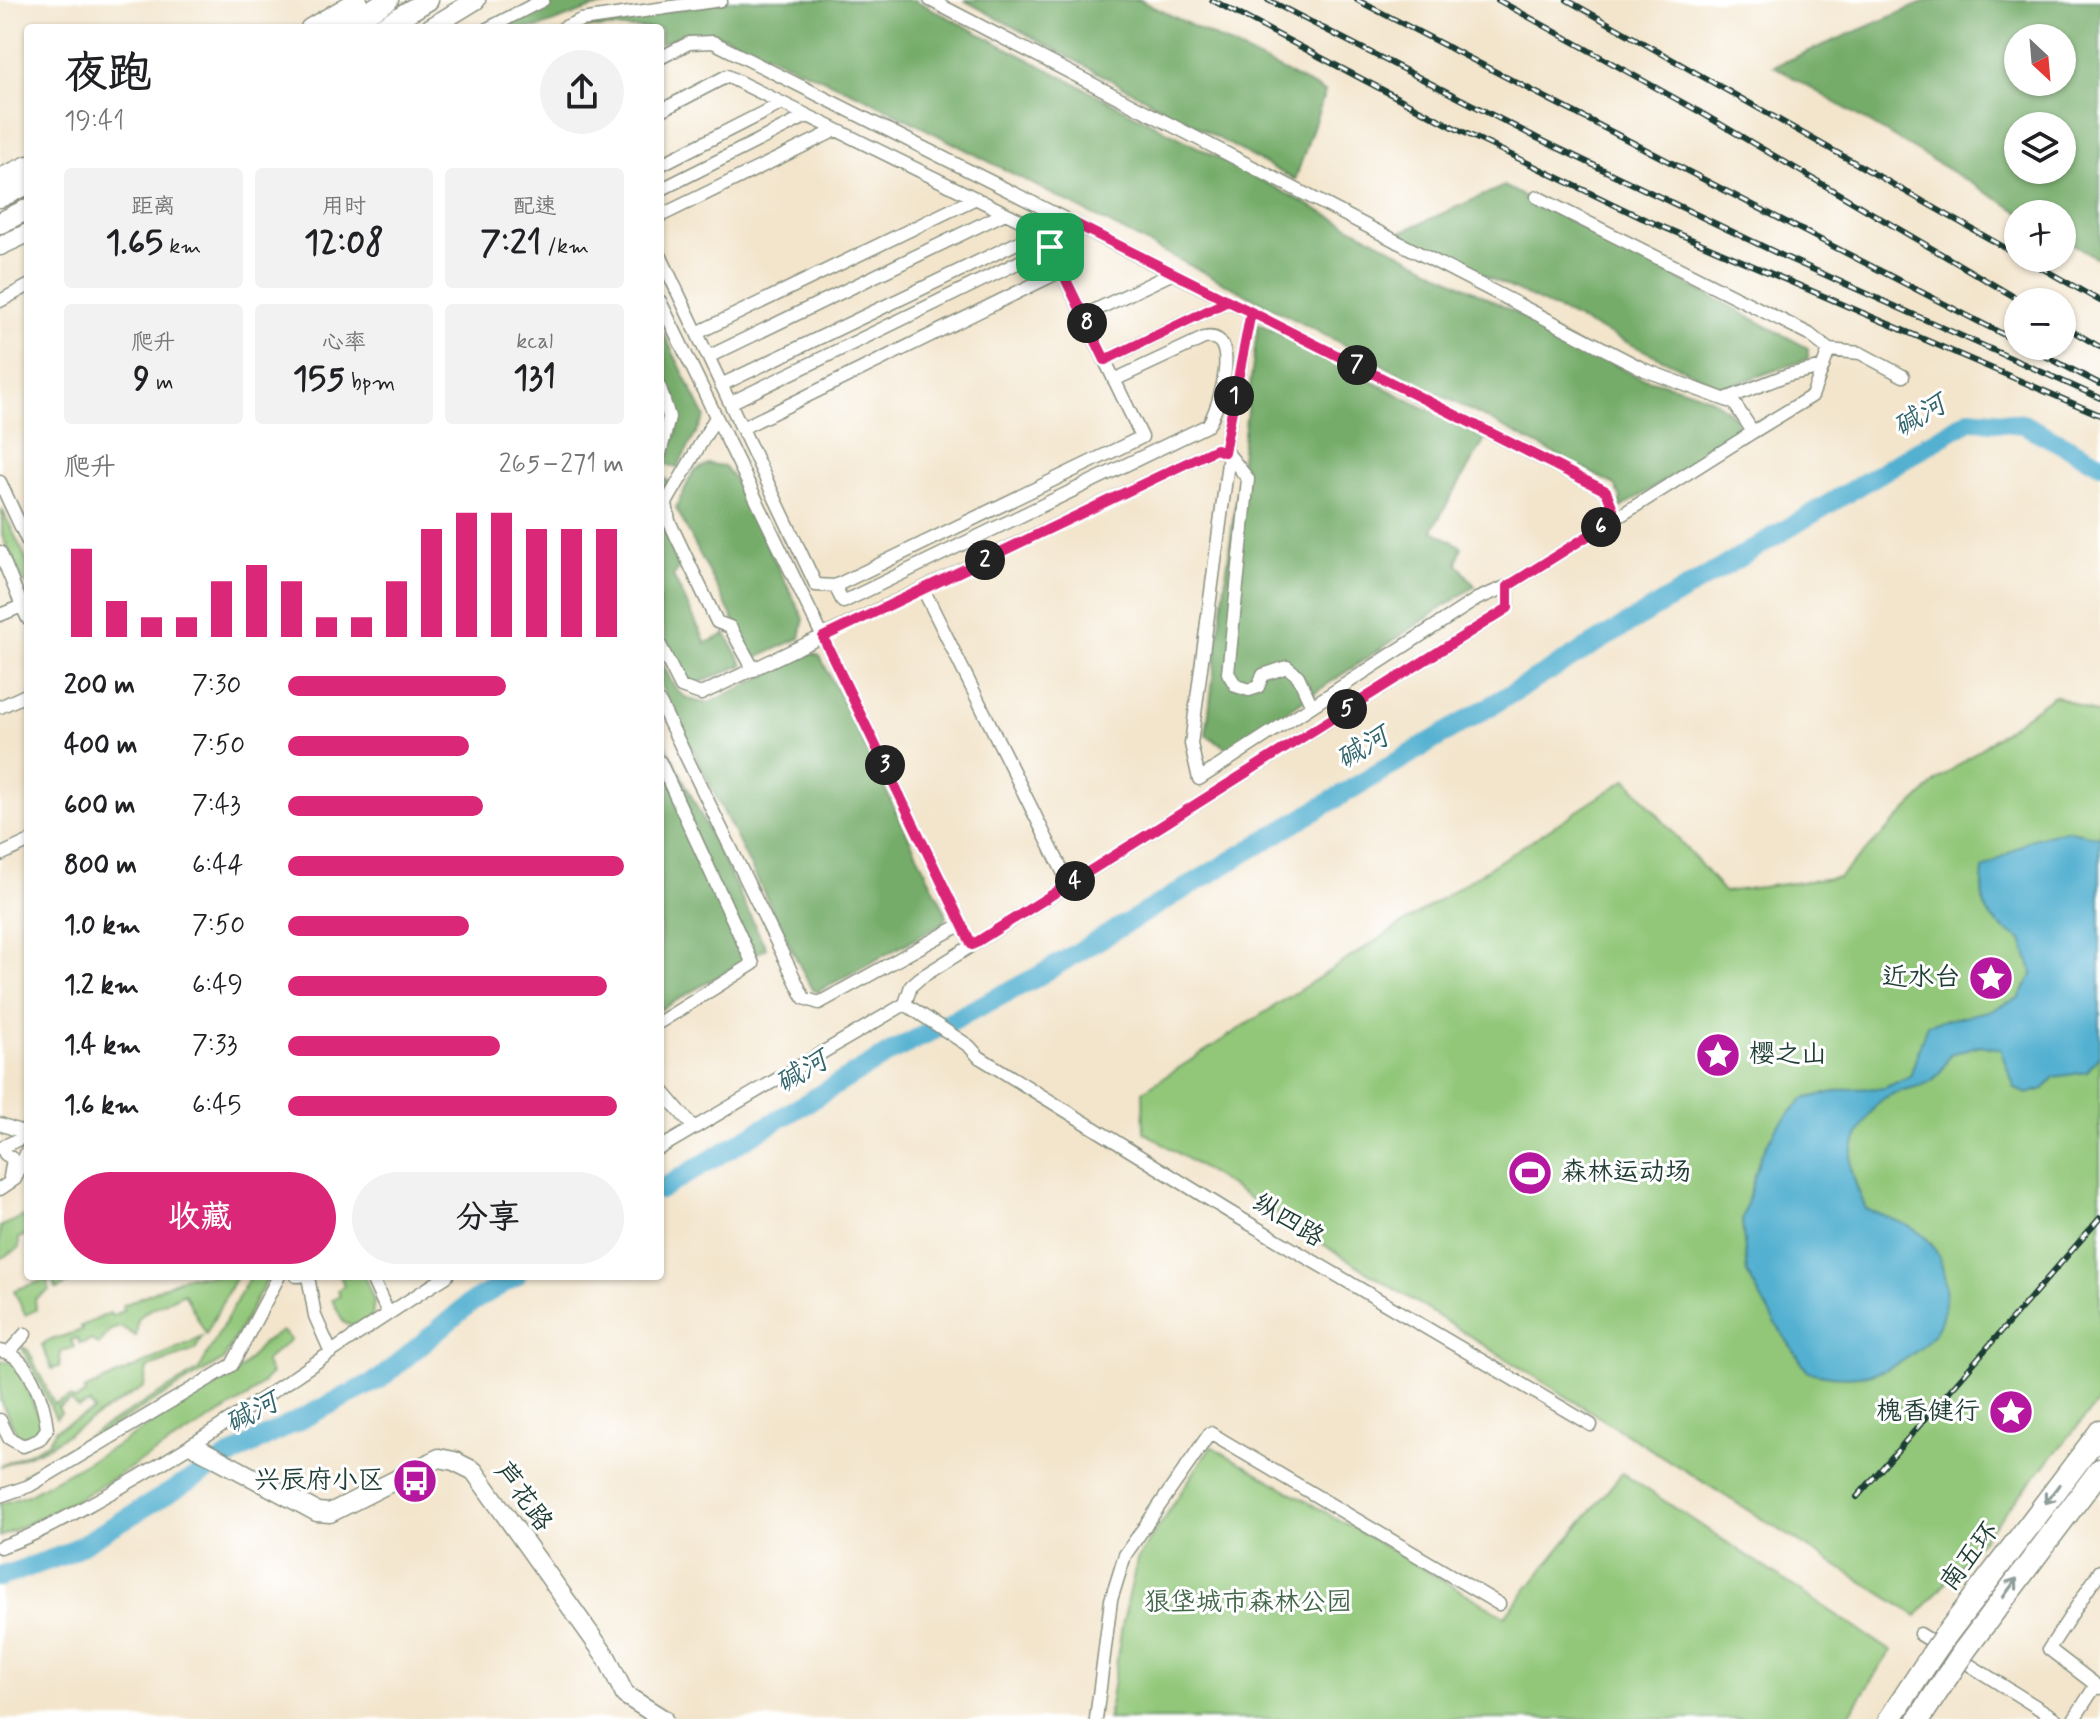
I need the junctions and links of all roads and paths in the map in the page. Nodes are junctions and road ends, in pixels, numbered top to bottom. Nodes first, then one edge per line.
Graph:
1 (358, 0) edge
2 (388, 0) edge
3 (428, 0) edge
4 (476, 0) edge
5 (543, 0) edge
6 (721, 0) edge
7 (930, 0) edge
8 (317, 24) edge
9 (349, 24) edge
10 (388, 24) edge
11 (437, 24) edge
12 (497, 24) edge
13 (572, 24) edge
14 (664, 56) edge
15 (782, 103) junction
16 (664, 109) edge
17 (807, 116) junction
18 (836, 130) junction
19 (664, 163) edge
20 (24, 167) edge
21 (0, 178) edge
22 (24, 186) edge
23 (664, 188) edge
24 (0, 197) edge
25 (1537, 197) dead end
26 (976, 198) junction
27 (24, 211) edge
28 (1005, 213) junction
29 (664, 214) edge
30 (1070, 221) junction
31 (0, 223) edge
32 (1042, 231) junction
33 (24, 235) edge
34 (0, 246) edge
35 (1050, 247) junction
36 (664, 263) edge
37 (1061, 271) junction
38 (1173, 273) junction
39 (24, 288) edge
40 (0, 301) edge
41 (1228, 301) junction
42 (664, 309) edge
43 (1251, 312) junction
44 (1083, 316) junction
45 (697, 333) junction
46 (1829, 350) junction
47 (708, 357) junction
48 (1105, 360) junction
49 (1823, 367) junction
50 (1903, 376) dead end
51 (1114, 380) junction
52 (721, 385) junction
53 (1725, 399) junction
54 (664, 401) edge
55 (730, 403) junction
56 (716, 417) junction
57 (742, 428) junction
58 (1753, 432) junction
59 (664, 438) edge
60 (1226, 454) junction
61 (0, 482) edge
62 (1607, 524) junction
63 (24, 533) edge
64 (0, 552) edge
65 (835, 586) junction
66 (1508, 586) junction
67 (923, 589) junction
68 (22, 606) junction
69 (24, 610) edge
70 (0, 615) edge
71 (823, 637) junction
72 (664, 653) edge
73 (754, 670) junction
74 (24, 696) edge
75 (1312, 706) junction
76 (0, 707) edge
77 (664, 711) edge
78 (664, 771) edge
79 (24, 844) edge
80 (0, 855) edge
81 (1069, 884) junction
82 (962, 924) junction
83 (972, 945) junction
84 (905, 1004) junction
85 (664, 1020) edge
86 (664, 1093) edge
87 (0, 1124) edge
88 (694, 1128) junction
89 (0, 1132) edge
90 (24, 1133) edge
91 (24, 1137) edge
92 (24, 1144) edge
93 (664, 1146) edge
94 (1, 1151) edge
95 (24, 1158) edge
96 (0, 1187) edge
97 (277, 1280) edge
98 (309, 1280) edge
99 (373, 1280) edge
100 (441, 1280) edge
101 (388, 1313) junction
102 (25, 1334) dead end
103 (3, 1350) edge
104 (330, 1350) junction
105 (0, 1420) edge
106 (1591, 1425) dead end
107 (2100, 1432) edge
108 (202, 1450) junction
109 (2100, 1470) edge
110 (0, 1496) edge
111 (0, 1547) edge
112 (2100, 1571) edge
113 (1499, 1604) dead end
114 (1920, 1634) dead end
115 (2098, 1687) edge
116 (663, 1719) edge
117 (1096, 1719) edge
118 (1890, 1719) edge
119 (1919, 1719) edge
120 (2056, 1719) edge
121 (2074, 1719) edge

1 - 8 street
2 - 9 main road
3 - 10 main road
4 - 11 street
5 - 12 street
6 - 13 street
7 - 53 street
14 - 30 street
15 - 16 street
15 - 17 street
15 - 19 street
17 - 18 street
17 - 23 street
18 - 26 street
18 - 29 street
20 - 21 street
22 - 24 main road
25 - 46 street
26 - 28 street
26 - 45 street
27 - 31 main road
28 - 32 street
28 - 47 street
30 - 35 street
30 - 38 street
32 - 35 street
32 - 52 street
33 - 34 street
35 - 37 street
35 - 55 street
36 - 45 street
37 - 44 street
37 - 57 street
38 - 41 street
38 - 44 street
39 - 40 street
41 - 43 street
41 - 48 street
42 - 56 street
43 - 60 street
43 - 62 street
44 - 48 street
45 - 47 street
46 - 49 street
46 - 50 street
47 - 52 street
48 - 51 street
49 - 53 street
49 - 58 street
51 - 65 street
51 - 65 street
52 - 55 street
53 - 58 street
54 - 59 street
55 - 57 street
56 - 71 street
56 - 73 street
57 - 65 street
58 - 62 street
60 - 67 street
60 - 75 street
60 - 75 street
61 - 63 street
62 - 66 street
64 - 68 street
66 - 75 street
66 - 81 street
67 - 71 street
67 - 81 street
68 - 69 street
68 - 70 street
71 - 73 street
71 - 82 street
72 - 73 street
74 - 76 street
77 - 82 street
78 - 85 street
79 - 80 street
81 - 83 street
82 - 83 street
83 - 84 street
84 - 88 street
84 - 106 street, 纵四路
86 - 88 street
87 - 90 street
88 - 93 street
89 - 94 street
91 - 94 street
92 - 94 street
94 - 96 street
95 - 96 street
97 - 110 street
98 - 104 street
99 - 101 street
100 - 101 street
101 - 104 street
102 - 103 street
103 - 105 street
104 - 108 street
107 -> 118 highway, 南五环
108 - 111 street
108 - 116 street, 芦花路
119 -> 109 highway, 南五环
112 - 115 street
113 - 117 street
114 - 120 street
115 - 121 street

